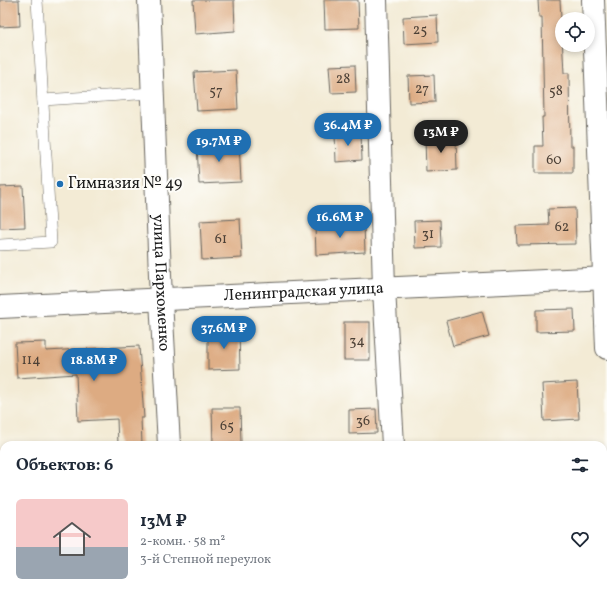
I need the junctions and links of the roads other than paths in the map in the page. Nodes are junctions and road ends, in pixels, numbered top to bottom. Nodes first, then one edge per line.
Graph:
1 (38, 0) edge
2 (149, 0) edge
3 (376, 0) edge
4 (593, 0) edge
5 (153, 93) junction
6 (43, 100) junction
7 (0, 245) edge
8 (605, 278) edge
9 (384, 289) junction
10 (161, 300) junction
11 (0, 307) edge
12 (607, 348) edge
13 (169, 441) edge
14 (393, 441) edge

1 - 6 lane
2 - 5 street, улица Пархоменко
3 - 9 street
4 - 8 street
5 - 6 lane
5 - 10 street, улица Пархоменко
6 - 7 lane
8 - 9 street, Ленинградская улица
8 - 12 street
9 - 10 street, Ленинградская улица
9 - 14 street
10 - 11 street, Ленинградская улица
10 - 13 street, улица Пархоменко

